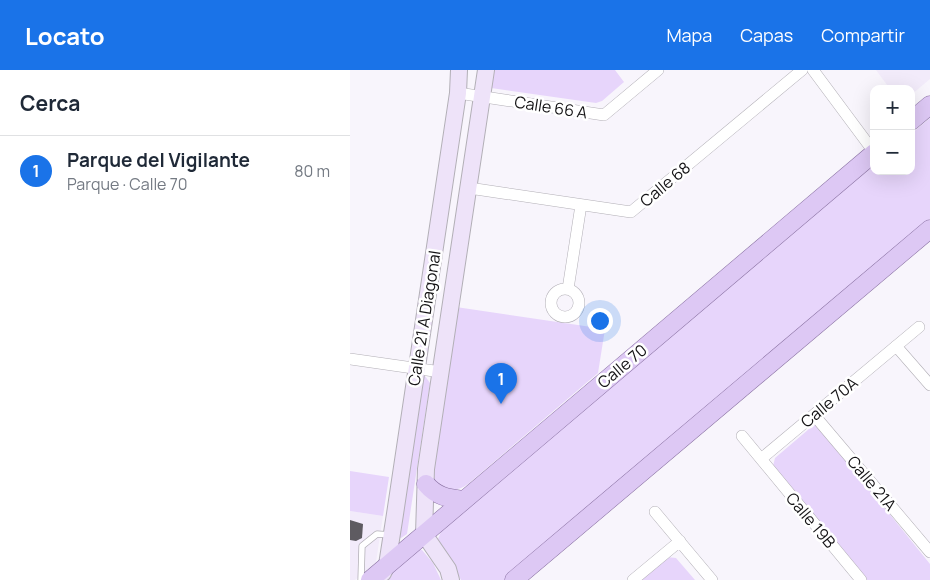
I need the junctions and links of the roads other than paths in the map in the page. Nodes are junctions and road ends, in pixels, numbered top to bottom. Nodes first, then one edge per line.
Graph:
1 (459, 70) edge
2 (486, 70) edge
3 (658, 70) edge
4 (802, 70) edge
5 (813, 70) edge
6 (458, 93) junction
7 (483, 96) junction
8 (930, 106) edge
9 (915, 118) edge
10 (870, 148) edge
11 (870, 156) edge
12 (469, 188) junction
13 (581, 205) junction
14 (930, 229) edge
15 (568, 289) dead end
16 (920, 327) dead end
17 (896, 346) junction
18 (350, 359) edge
19 (417, 369) junction
20 (441, 372) junction
21 (930, 386) edge
22 (814, 415) junction
23 (742, 436) dead end
24 (761, 459) junction
25 (426, 484) junction
26 (464, 500) junction
27 (655, 512) dead end
28 (424, 534) junction
29 (392, 535) junction
30 (680, 541) junction
31 (930, 552) edge
32 (383, 573) edge
33 (360, 580) edge
34 (370, 580) edge
35 (451, 580) edge
36 (514, 580) edge
37 (633, 580) edge
38 (712, 580) edge
39 (862, 580) edge

1 - 6 main road, Calle 21 A Diagonal
2 - 7 main road, Calle 21 A Diagonal
3 - 7 street, Calle 66 A
4 - 13 street, Calle 68
5 - 10 street
6 - 7 street, Calle 66 A
6 - 19 main road, Calle 21 A Diagonal
7 - 12 main road, Calle 21 A Diagonal
8 - 9 main road
11 - 26 main road, Calle 70
12 - 13 street, Calle 68
12 - 20 main road, Calle 21 A Diagonal
13 - 15 street
14 - 36 main road
16 - 17 street, Calle 70A
17 - 21 street
17 - 22 street, Calle 70A
18 - 19 street
19 - 20 street
19 - 29 main road, Calle 21 A Diagonal
20 - 25 main road, Calle 21 A Diagonal
22 - 24 street, Calle 70A
22 - 31 street, Calle 21A
23 - 24 street, Calle 19B
24 - 39 street, Calle 19B
25 - 26 main road
25 - 28 main road, Calle 21 A Diagonal
26 - 28 main road, Calle 70
27 - 30 street
28 - 32 main road, Calle 70
28 - 35 main road
29 - 32 main road, Calle 21 A Diagonal
29 - 33 lane
30 - 37 street
30 - 38 street
32 - 34 main road, Calle 70

